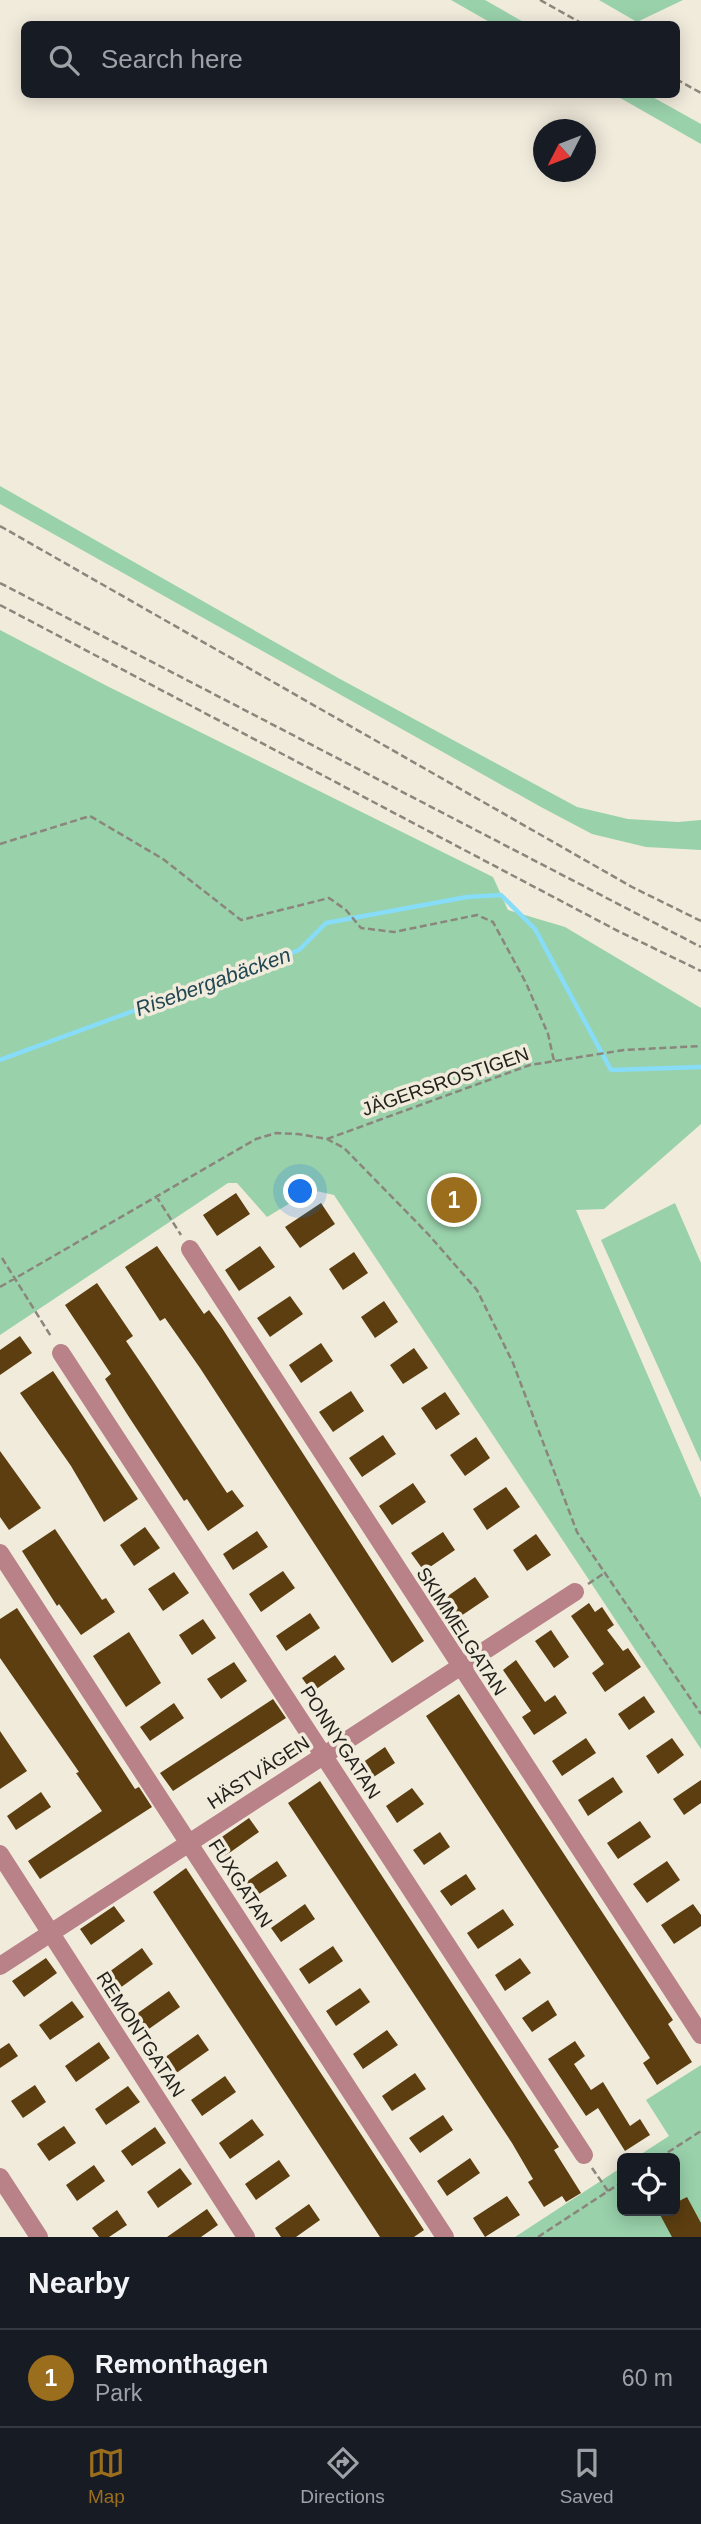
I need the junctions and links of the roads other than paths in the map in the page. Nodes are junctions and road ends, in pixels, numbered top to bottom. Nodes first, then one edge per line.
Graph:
1 (190, 1249) road end
2 (61, 1353) road end
3 (0, 1553) edge
4 (575, 1592) dead end
5 (461, 1668) junction
6 (324, 1754) junction
7 (189, 1841) junction
8 (0, 1854) edge
9 (51, 1932) junction
10 (0, 1966) edge
11 (701, 2035) edge
12 (584, 2155) road end
13 (0, 2177) edge
14 (39, 2237) edge
15 (246, 2237) edge
16 (445, 2237) edge

1 - 5 street, SKIMMELGATAN
2 - 6 street, PONNYGATAN
3 - 7 street, FUXGATAN
4 - 5 street, HÄSTVÄGEN
5 - 6 street, HÄSTVÄGEN
5 - 11 street, SKIMMELGATAN
6 - 7 street, HÄSTVÄGEN
6 - 12 street, PONNYGATAN
7 - 9 street, HÄSTVÄGEN
7 - 16 street, FUXGATAN
8 - 9 street, REMONTGATAN
9 - 10 street, HÄSTVÄGEN
9 - 15 street, REMONTGATAN
13 - 14 street

